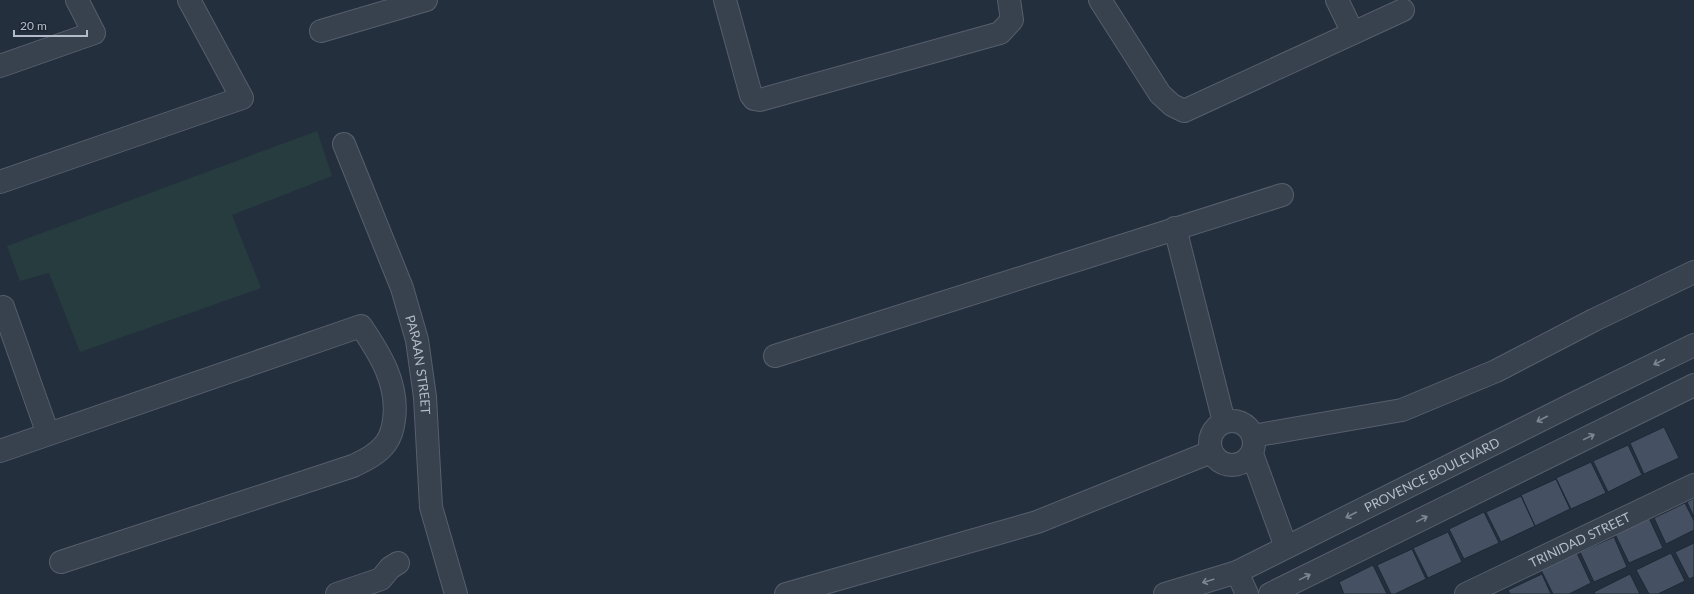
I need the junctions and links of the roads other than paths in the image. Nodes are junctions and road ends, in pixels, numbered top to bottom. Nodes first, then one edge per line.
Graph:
1 (77, 0) edge
2 (189, 0) edge
3 (426, 0) edge
4 (725, 0) edge
5 (1009, 0) edge
6 (1100, 0) edge
7 (1337, 0) edge
8 (366, 8) edge
9 (1403, 10) dead end
10 (321, 31) dead end
11 (1353, 32) junction
12 (0, 66) edge
13 (344, 144) dead end
14 (0, 182) edge
15 (1282, 195) dead end
16 (1175, 228) junction
17 (1694, 272) edge
18 (0, 308) edge
19 (1694, 345) edge
20 (774, 356) dead end
21 (1694, 385) edge
22 (1224, 422) junction
23 (48, 434) junction
24 (1252, 445) junction
25 (0, 451) edge
26 (1211, 452) junction
27 (1694, 485) edge
28 (1286, 547) junction
29 (61, 562) dead end
30 (398, 563) dead end
31 (1237, 572) junction
32 (382, 587) edge
33 (337, 594) edge
34 (456, 594) edge
35 (786, 594) edge
36 (1165, 594) edge
37 (1247, 594) edge
38 (1270, 594) edge
39 (1466, 594) edge

1 - 12 street
2 - 14 street
3 - 8 street
4 - 5 street
6 - 11 street
7 - 11 street
8 - 10 street
9 - 11 street
13 - 34 street, PARAAN STREET
15 - 16 street
16 - 20 street
16 - 22 street
17 - 24 street
18 - 23 street
19 -> 28 street, PROVENCE BOULEVARD
38 -> 21 street
22 - 24 street
22 - 26 street
23 - 25 street
23 - 29 street
24 - 26 street
24 - 28 street
26 - 35 street
27 - 39 street, TRINIDAD STREET
28 - 31 street, PROVENCE BOULEVARD
30 - 32 street
31 -> 36 street, PROVENCE BOULEVARD
31 - 37 street
32 - 33 street

